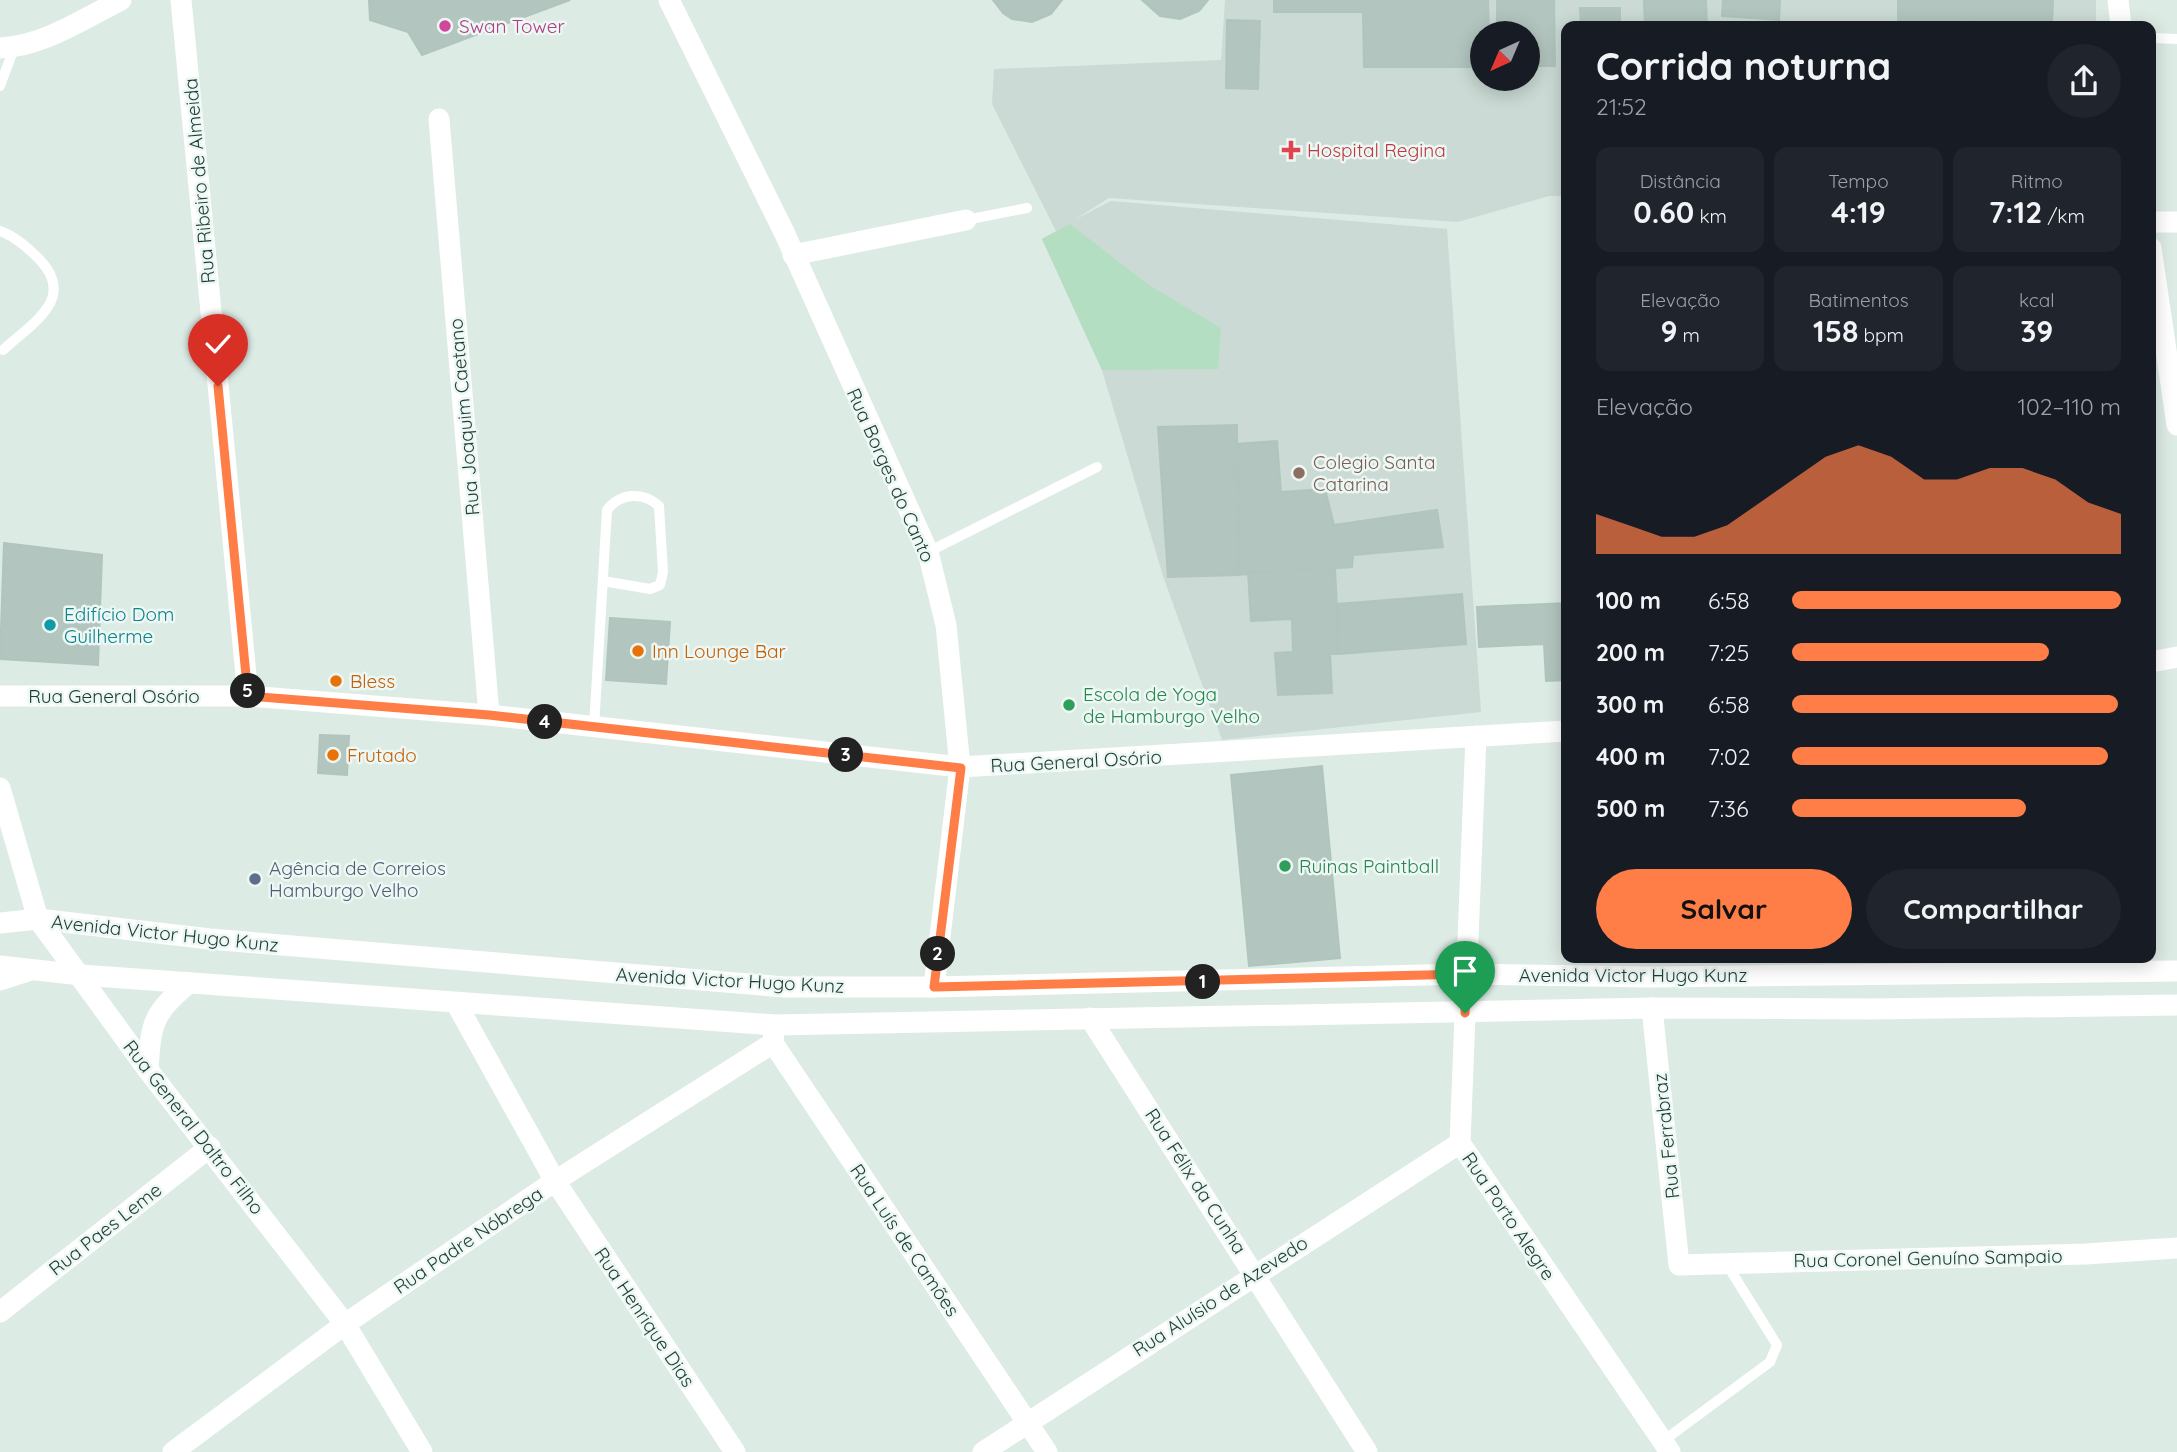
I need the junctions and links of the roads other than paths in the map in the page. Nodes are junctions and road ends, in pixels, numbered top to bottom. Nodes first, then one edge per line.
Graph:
1 (121, 0) edge
2 (181, 0) edge
3 (669, 0) edge
4 (2118, 0) edge
5 (2120, 21) edge
6 (2156, 38) edge
7 (2177, 39) edge
8 (7, 48) edge
9 (0, 86) edge
10 (439, 118) dead end
11 (1027, 208) dead end
12 (966, 220) joint
13 (2156, 222) edge
14 (2177, 222) edge
15 (0, 231) edge
16 (793, 255) junction
17 (2156, 296) edge
18 (4, 350) dead end
19 (2177, 425) edge
20 (1097, 467) dead end
21 (928, 552) junction
22 (603, 581) junction
23 (2177, 657) edge
24 (2156, 661) edge
25 (0, 696) edge
26 (248, 696) junction
27 (489, 715) junction
28 (594, 727) junction
29 (1561, 731) edge
30 (1476, 736) junction
31 (961, 768) junction
32 (0, 788) edge
33 (38, 919) junction
34 (0, 923) edge
35 (0, 965) edge
36 (31, 970) junction
37 (2177, 971) edge
38 (1467, 974) junction
39 (81, 975) junction
40 (0, 981) edge
41 (189, 983) junction
42 (934, 987) junction
43 (456, 1003) junction
44 (2177, 1005) edge
45 (1652, 1008) junction
46 (1465, 1013) junction
47 (1090, 1018) junction
48 (774, 1034) junction
49 (148, 1070) junction
50 (1460, 1143) junction
51 (210, 1147) junction
52 (555, 1181) junction
53 (2177, 1248) edge
54 (1726, 1263) junction
55 (1679, 1265) joint
56 (1255, 1273) junction
57 (0, 1312) edge
58 (345, 1324) junction
59 (1027, 1423) junction
60 (1667, 1447) edge
61 (173, 1452) edge
62 (422, 1452) edge
63 (735, 1452) edge
64 (983, 1452) edge
65 (1047, 1452) edge
66 (1367, 1452) edge

1 - 8 street
2 - 26 street, Rua Ribeiro de Almeida
3 - 16 street, Rua Borges do Canto
4 - 5 street
6 - 7 lane
8 - 9 lane
10 - 27 street, Rua Joaquim Caetano
11 - 12 lane
12 - 16 street
13 - 14 street
15 - 18 lane
16 - 21 street, Rua Borges do Canto
17 - 19 street
20 - 21 lane
21 - 31 street, Rua Borges do Canto
22 - 22 lane
22 - 28 lane
23 - 24 street
25 - 26 street, Rua General Osório
26 - 27 street, Rua General Osório
27 - 28 street, Rua General Osório
28 - 31 street, Rua General Osório
29 - 30 street, Rua General Osório
30 - 31 street, Rua General Osório
30 - 38 street, Rua Porto Alegre
31 - 42 street, Rua Borges do Canto
32 - 33 street, Rua General Daltro Filho
33 - 34 street, Avenida Victor Hugo Kunz
33 - 39 street, Rua General Daltro Filho
33 - 42 street, Avenida Victor Hugo Kunz
35 - 36 street, Avenida Victor Hugo Kunz
36 - 39 street, Avenida Victor Hugo Kunz
36 - 40 street
37 - 38 street, Avenida Victor Hugo Kunz
38 - 42 street, Avenida Victor Hugo Kunz
38 - 46 street, Rua Porto Alegre
39 - 41 street, Avenida Victor Hugo Kunz
39 - 49 street, Rua General Daltro Filho
41 - 43 street, Avenida Victor Hugo Kunz
41 - 49 street
43 - 48 street, Avenida Victor Hugo Kunz
43 - 52 street, Rua Henrique Dias
44 - 45 street, Avenida Victor Hugo Kunz
45 - 46 street, Avenida Victor Hugo Kunz
45 - 55 street, Rua Ferrabraz
46 - 47 street, Avenida Victor Hugo Kunz
46 - 50 street, Rua Porto Alegre
47 - 48 street, Avenida Victor Hugo Kunz
47 - 56 street, Rua Félix da Cunha
48 - 52 street, Rua Padre Nóbrega
48 - 59 street, Rua Luís de Camões
49 - 51 street, Rua General Daltro Filho
50 - 56 street, Rua Aluísio de Azevedo
50 - 60 street, Rua Porto Alegre
51 - 57 street, Rua Paes Leme
51 - 58 street, Rua General Daltro Filho
52 - 58 street, Rua Padre Nóbrega
52 - 63 street, Rua Henrique Dias
53 - 54 street, Rua Coronel Genuíno Sampaio
54 - 55 street, Rua Coronel Genuíno Sampaio
54 - 60 lane
56 - 59 street, Rua Aluísio de Azevedo
56 - 66 street, Rua Félix da Cunha
58 - 61 street, Rua Padre Nóbrega
58 - 62 street, Rua General Daltro Filho
59 - 64 street, Rua Aluísio de Azevedo
59 - 65 street, Rua Luís de Camões

